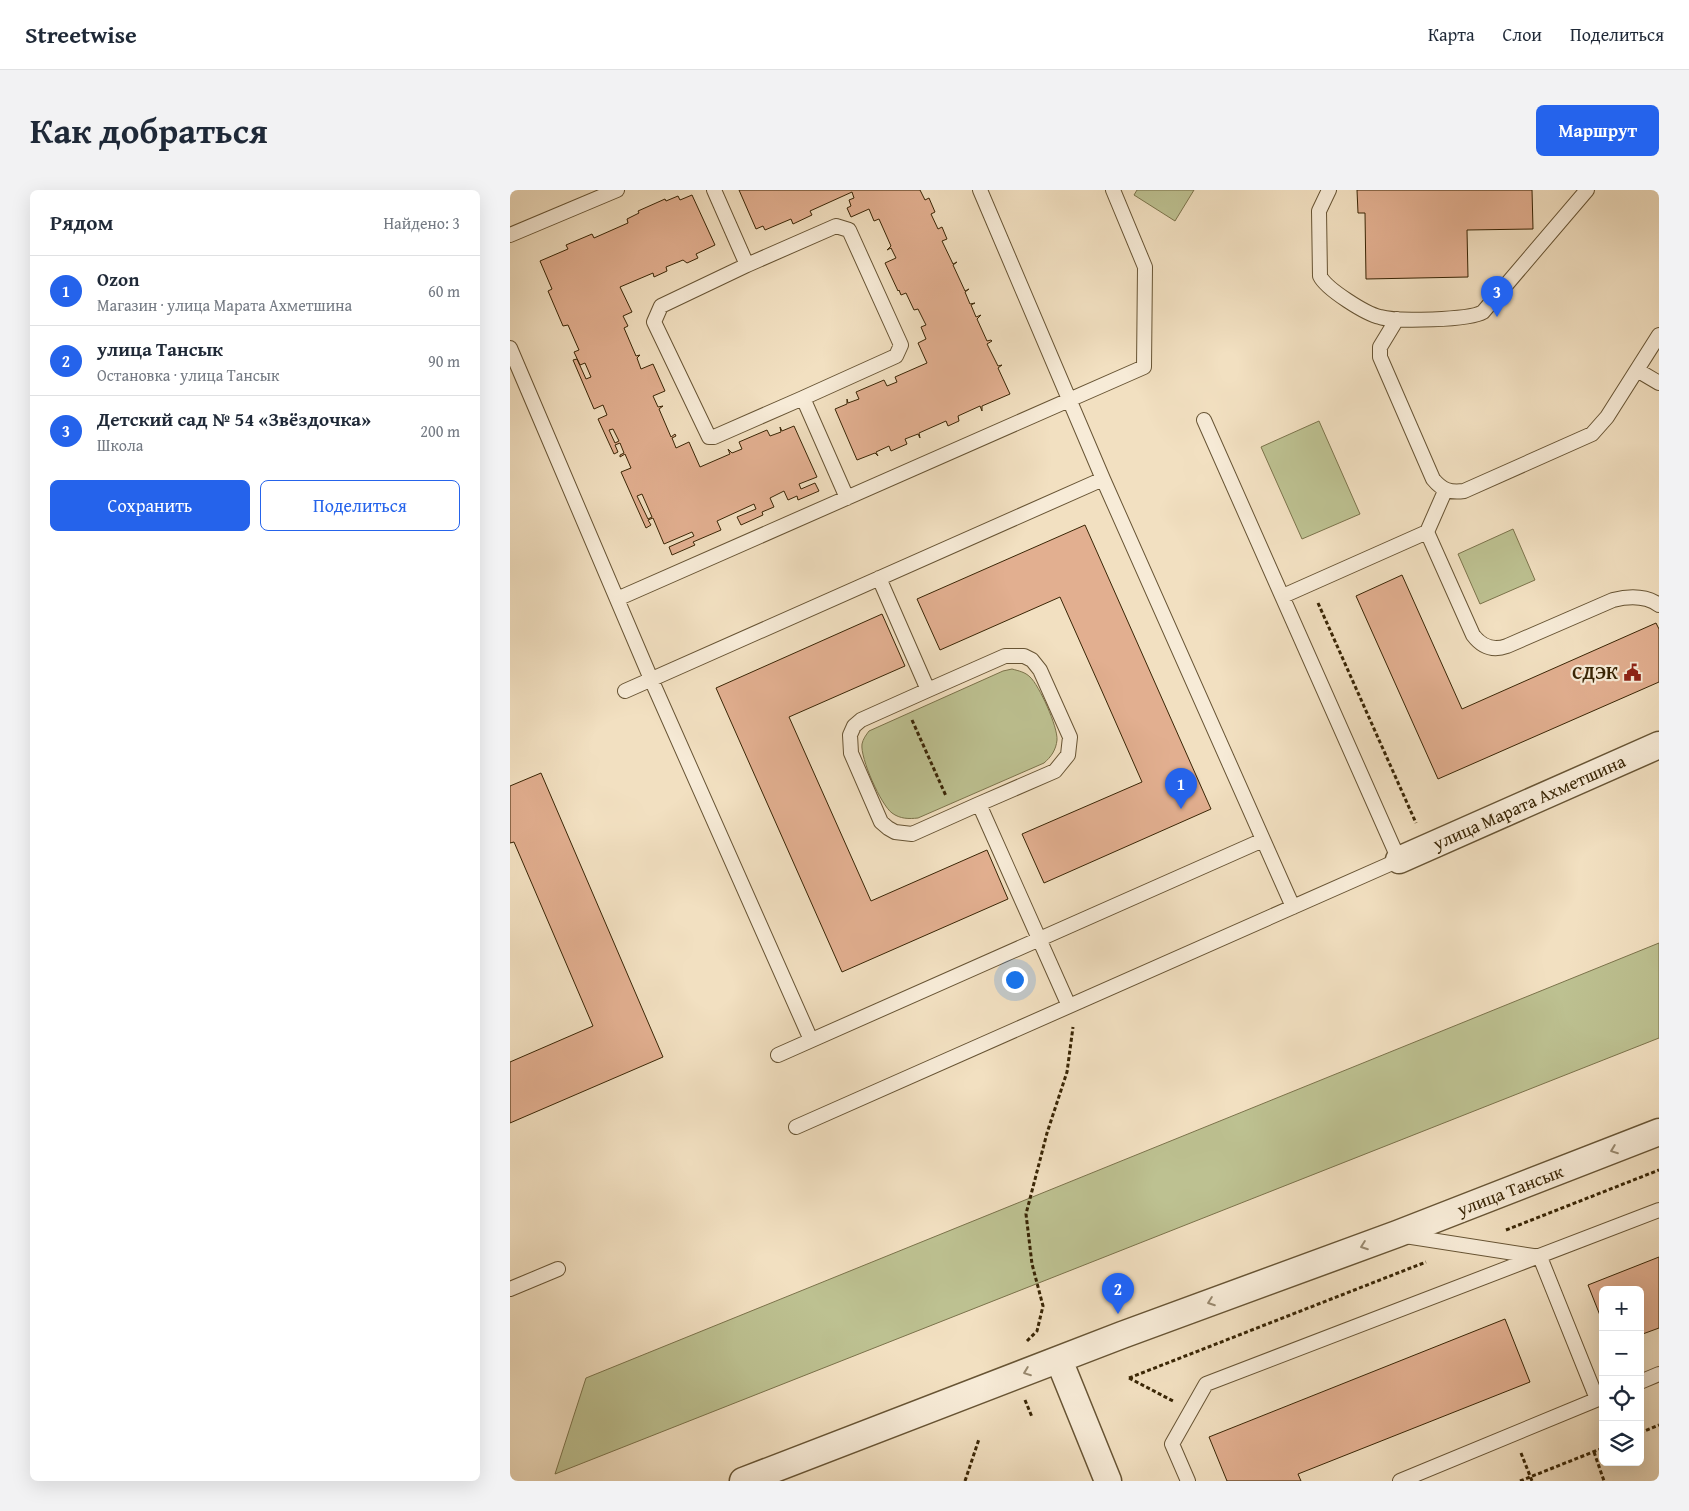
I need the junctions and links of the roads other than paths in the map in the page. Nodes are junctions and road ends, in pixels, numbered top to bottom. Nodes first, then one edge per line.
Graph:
1 (617, 190) edge
2 (714, 190) edge
3 (980, 190) edge
4 (1114, 190) edge
5 (1329, 190) edge
6 (1587, 190) edge
7 (510, 235) edge
8 (747, 265) junction
9 (1397, 319) junction
10 (1659, 335) edge
11 (510, 348) edge
12 (1638, 370) junction
13 (1659, 383) edge
14 (803, 398) junction
15 (1069, 400) junction
16 (1204, 420) dead end
17 (1103, 479) junction
18 (1445, 491) junction
19 (847, 498) junction
20 (1427, 532) junction
21 (879, 578) junction
22 (1282, 596) junction
23 (617, 599) junction
24 (1659, 605) edge
25 (651, 679) junction
26 (928, 690) junction
27 (624, 691) dead end
28 (1659, 745) edge
29 (979, 804) junction
30 (1263, 840) junction
31 (1399, 860) junction
32 (1292, 907) junction
33 (1039, 939) junction
34 (1069, 1006) junction
35 (811, 1040) junction
36 (778, 1055) dead end
37 (796, 1127) dead end
38 (1659, 1132) edge
39 (1659, 1210) edge
40 (1396, 1234) junction
41 (1540, 1257) junction
42 (558, 1269) dead end
43 (510, 1289) edge
44 (1060, 1360) junction
45 (1659, 1374) edge
46 (1644, 1380) edge
47 (1599, 1396) edge
48 (1599, 1398) edge
49 (743, 1481) edge
50 (1108, 1481) edge
51 (1188, 1481) edge
52 (1400, 1481) edge

1 - 7 lane
2 - 8 lane
3 - 15 lane
4 - 15 lane
5 - 9 lane
6 - 9 lane
8 - 14 lane
8 - 14 lane
9 - 18 lane
10 - 12 lane
11 - 23 lane
12 - 13 lane
12 - 18 lane
14 - 19 lane
15 - 17 lane
15 - 19 lane
16 - 22 lane
17 - 21 lane
17 - 30 lane
18 - 20 lane
19 - 23 lane
20 - 22 lane
20 - 24 lane
21 - 25 lane
21 - 26 lane
22 - 31 lane
23 - 25 lane
25 - 27 lane
25 - 35 lane
26 - 29 lane
26 - 29 lane
28 - 31 street, улица Марата Ахметшина
29 - 33 lane
30 - 32 lane
30 - 33 lane
31 - 32 lane
32 - 34 lane
33 - 34 lane
33 - 35 lane
34 - 37 lane
35 - 36 lane
38 -> 40 street, улица Тансык
39 - 41 lane
40 - 41 lane
40 -> 44 street, улица Тансык
41 - 47 lane
41 - 51 lane
42 - 43 lane
44 -> 49 street, улица Тансык
44 - 50 street
45 - 46 lane
48 - 52 lane

